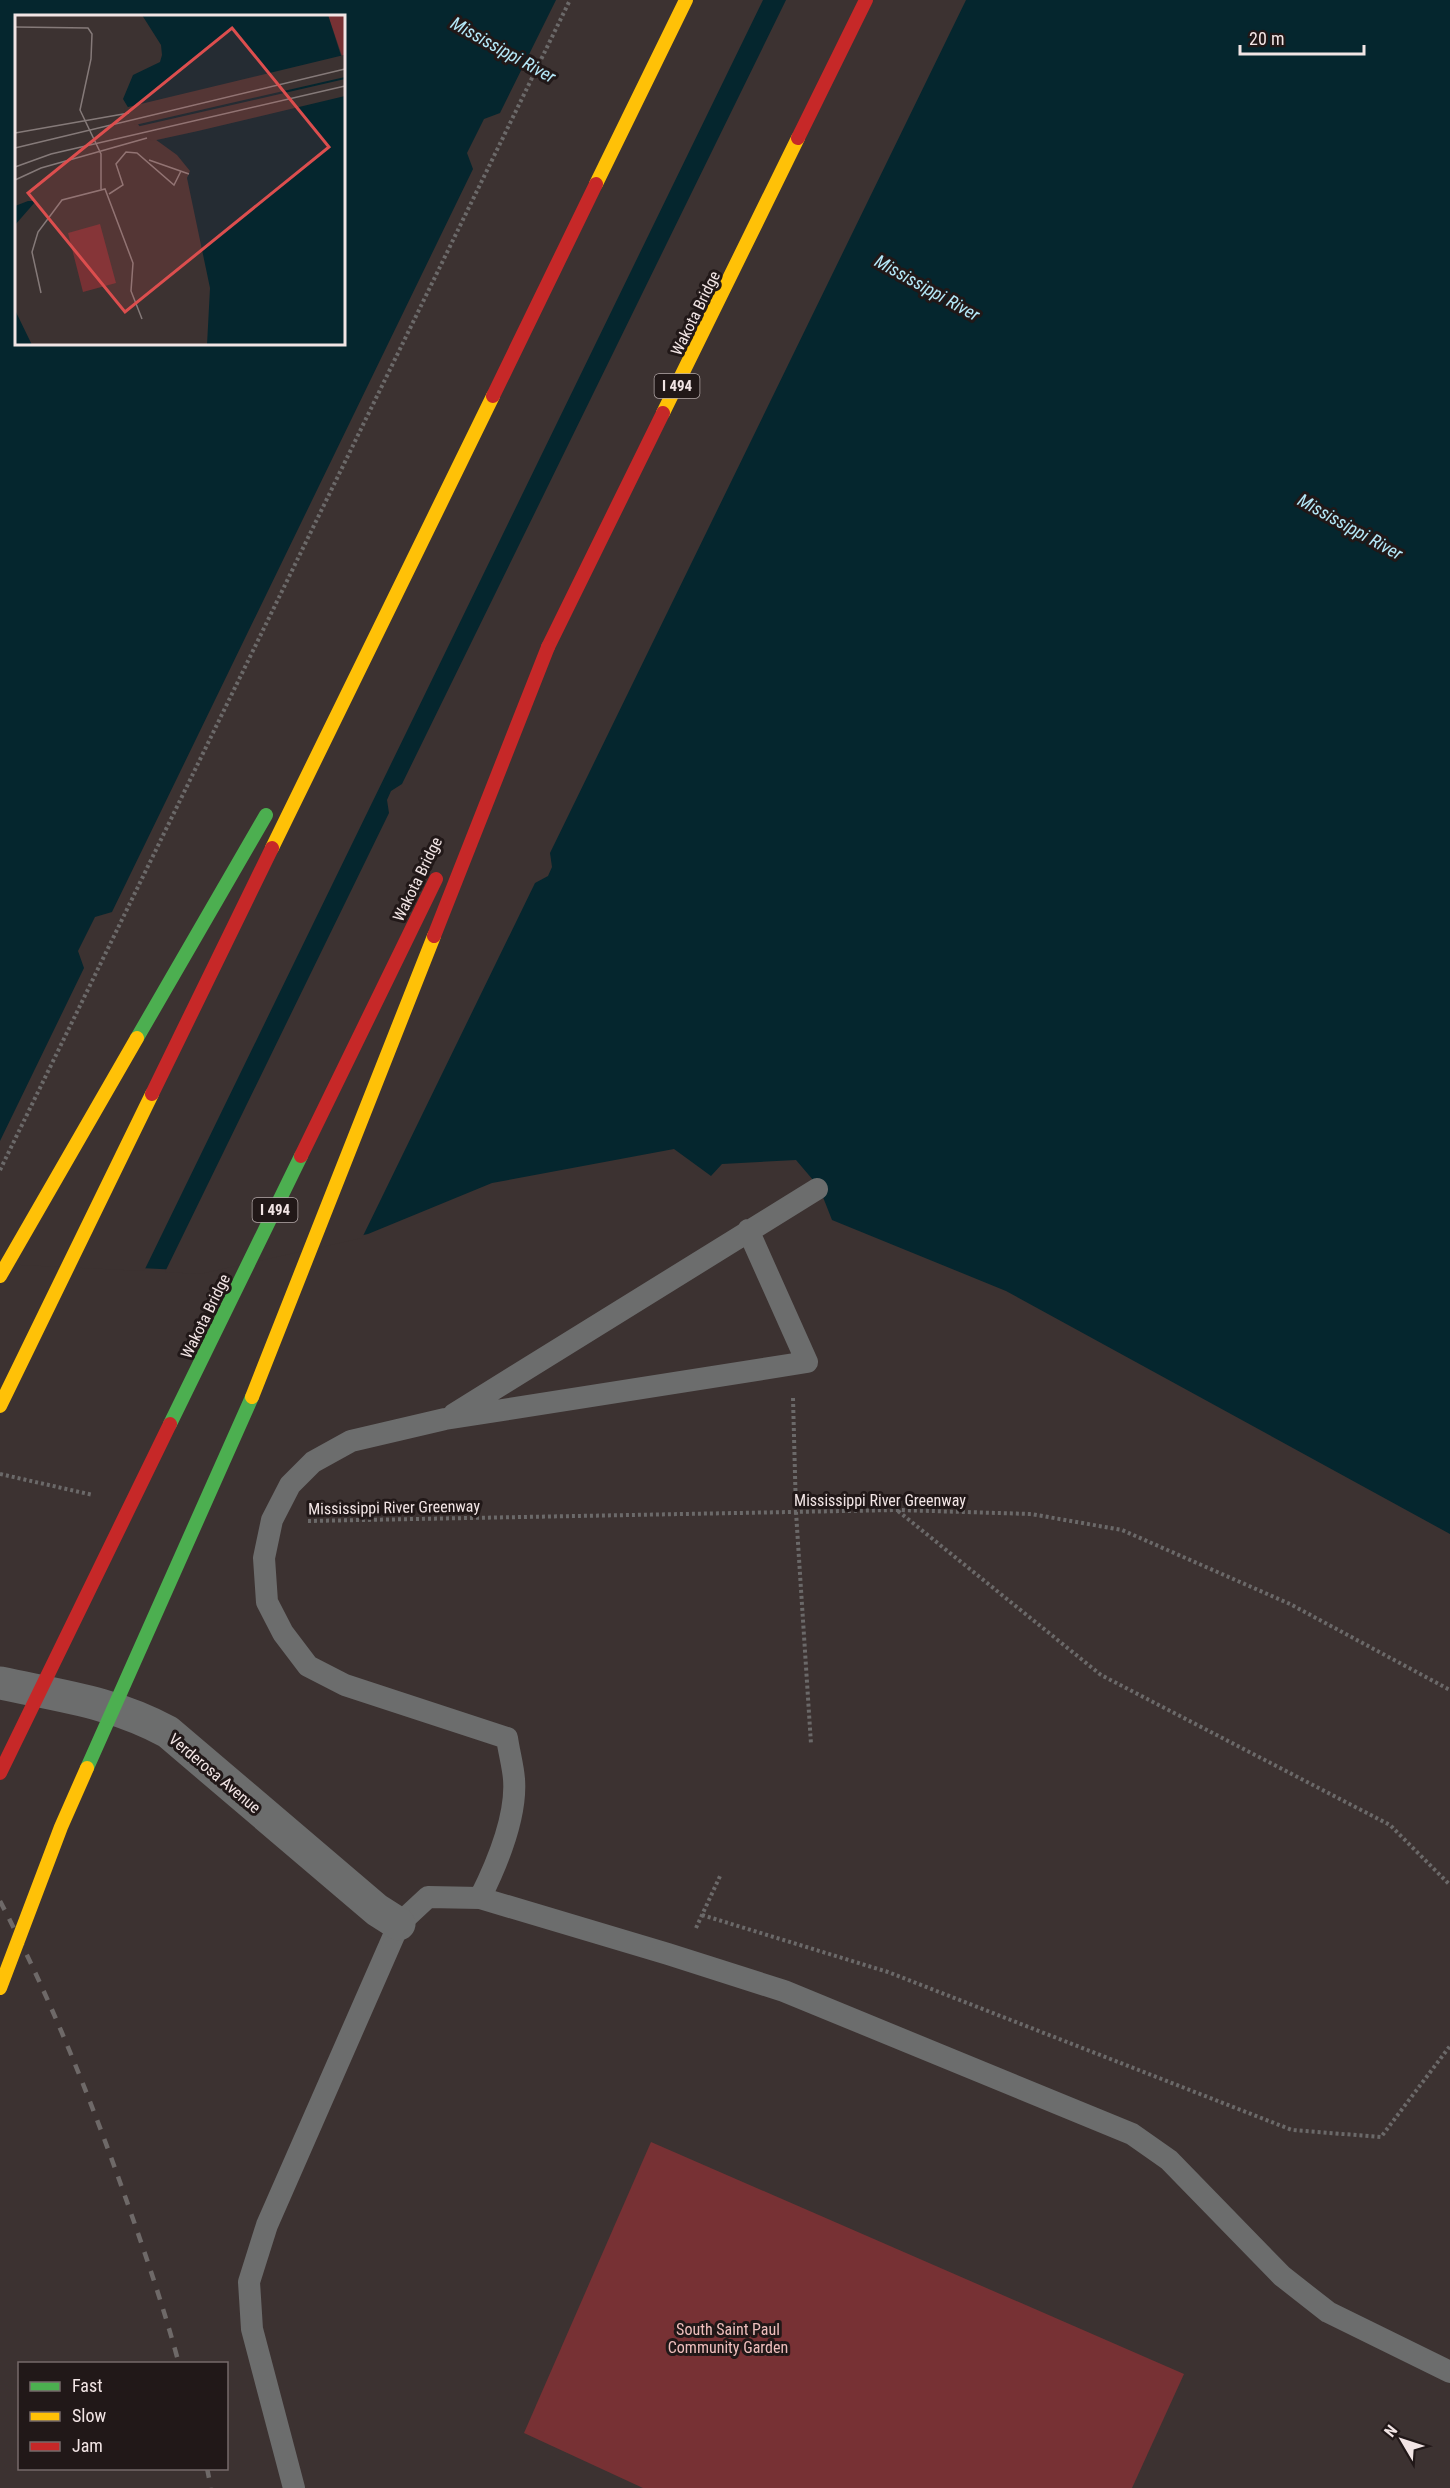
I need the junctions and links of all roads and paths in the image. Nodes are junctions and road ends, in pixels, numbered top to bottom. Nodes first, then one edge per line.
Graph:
1 (570, 0) edge
2 (680, 0) edge
3 (686, 0) edge
4 (866, 0) edge
5 (879, 0) edge
6 (654, 65) junction
7 (806, 124) junction
8 (402, 583) junction
9 (548, 647) junction
10 (305, 748) dead end
11 (275, 800) dead end
12 (465, 818) dead end
13 (439, 871) dead end
14 (0, 1170) edge
15 (817, 1189) dead end
16 (748, 1230) junction
17 (0, 1276) edge
18 (792, 1364) junction
19 (0, 1406) edge
20 (445, 1419) junction
21 (898, 1510) junction
22 (796, 1512) junction
23 (272, 1520) junction
24 (0, 1683) edge
25 (1450, 1690) edge
26 (811, 1744) dead end
27 (0, 1773) edge
28 (1450, 1885) edge
29 (480, 1898) junction
30 (702, 1915) dead end
31 (399, 1924) junction
32 (0, 1988) edge
33 (1450, 2046) edge
34 (1450, 2372) edge
35 (294, 2488) edge

1 - 14 path
2 - 6 highway
3 - 6 highway
4 - 7 highway, Wakota Bridge / I 494
5 - 7 highway
6 - 8 highway
7 - 9 highway, Wakota Bridge / I 494
8 - 10 highway
8 - 19 highway
9 - 12 highway, Wakota Bridge / I 494, bridge
9 - 32 highway, bridge
11 - 17 highway
13 - 27 highway, Wakota Bridge / I 494, bridge
15 - 16 lane
16 - 18 lane
16 - 20 lane
18 - 20 lane
18 - 22 path
20 - 23 lane
21 - 22 path, Mississippi River Greenway
21 - 25 path, Mississippi River Greenway
21 - 28 path
22 - 23 path, Mississippi River Greenway
22 - 26 path
23 - 29 lane
24 - 31 street, Verderosa Avenue
29 - 31 lane
29 - 34 lane
30 - 33 path
31 - 35 lane

